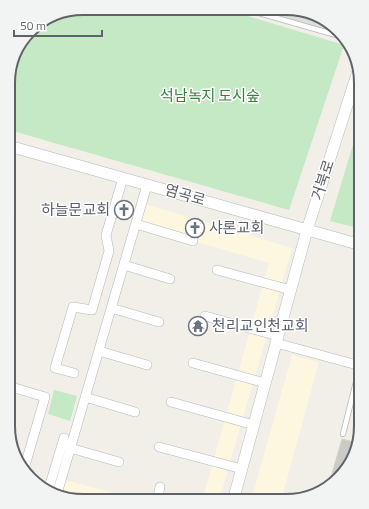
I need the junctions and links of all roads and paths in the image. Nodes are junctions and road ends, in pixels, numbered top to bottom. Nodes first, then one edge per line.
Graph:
1 (269, 15) edge
2 (333, 34) edge
3 (354, 83) edge
4 (15, 148) edge
5 (123, 178) junction
6 (147, 185) junction
7 (136, 224) junction
8 (307, 230) junction
9 (193, 241) dead end
10 (354, 243) edge
11 (124, 265) junction
12 (217, 270) dead end
13 (170, 280) dead end
14 (291, 290) junction
15 (111, 308) junction
16 (206, 316) dead end
17 (159, 322) dead end
18 (277, 339) junction
19 (99, 351) junction
20 (193, 363) dead end
21 (354, 364) edge
22 (147, 365) dead end
23 (74, 373) dead end
24 (265, 382) junction
25 (15, 388) edge
26 (354, 392) edge
27 (85, 397) junction
28 (171, 402) dead end
29 (135, 412) dead end
30 (254, 425) junction
31 (343, 434) dead end
32 (64, 438) dead end
33 (159, 447) dead end
34 (70, 448) junction
35 (118, 462) dead end
36 (26, 463) edge
37 (242, 470) junction
38 (50, 485) edge
39 (160, 487) dead end
40 (58, 489) edge
41 (158, 494) edge
42 (235, 494) edge

1 - 2 lane
3 - 8 street, 거북로
4 - 5 street, 염곡로
5 - 6 street, 염곡로
5 - 23 street
6 - 7 street
6 - 8 street, 염곡로
7 - 9 street
7 - 11 street
8 - 10 street, 염곡로
8 - 14 street, 거북로
11 - 13 street
11 - 15 street
12 - 14 street
14 - 18 street, 거북로
15 - 17 street
15 - 19 street
16 - 18 street
18 - 21 street
18 - 24 street, 거북로
19 - 22 street
19 - 27 street
20 - 24 street
24 - 30 street, 거북로
25 - 36 street
26 - 31 lane
27 - 29 street
27 - 34 street
28 - 30 street
30 - 37 street, 거북로
32 - 38 street
33 - 37 street
34 - 35 street
34 - 40 street
37 - 42 street, 거북로
39 - 41 street

